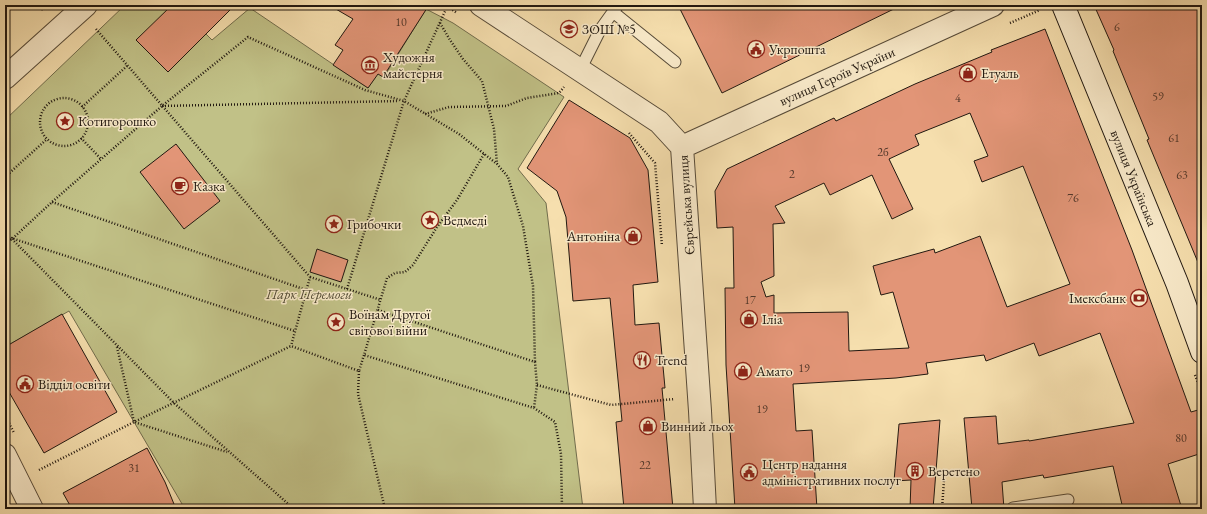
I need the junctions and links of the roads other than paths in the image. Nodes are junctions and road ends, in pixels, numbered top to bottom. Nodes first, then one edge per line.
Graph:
1 (481, 5) edge
2 (993, 5) edge
3 (1063, 5) edge
4 (79, 7) edge
5 (615, 9) edge
6 (675, 62) dead end
7 (580, 70) junction
8 (5, 78) edge
9 (682, 146) junction
10 (1202, 352) edge
11 (5, 455) edge
12 (1068, 500) dead end
13 (32, 509) edge
14 (705, 509) edge
15 (1013, 509) edge

1 - 7 street, Єврейська вулиця
2 - 9 street, вулиця Героїв України
3 - 10 street, вулиця Українська
4 - 8 street
5 - 6 lane
5 - 7 lane
7 - 9 street, Єврейська вулиця
9 - 14 street, Єврейська вулиця
11 - 13 street
12 - 15 lane

